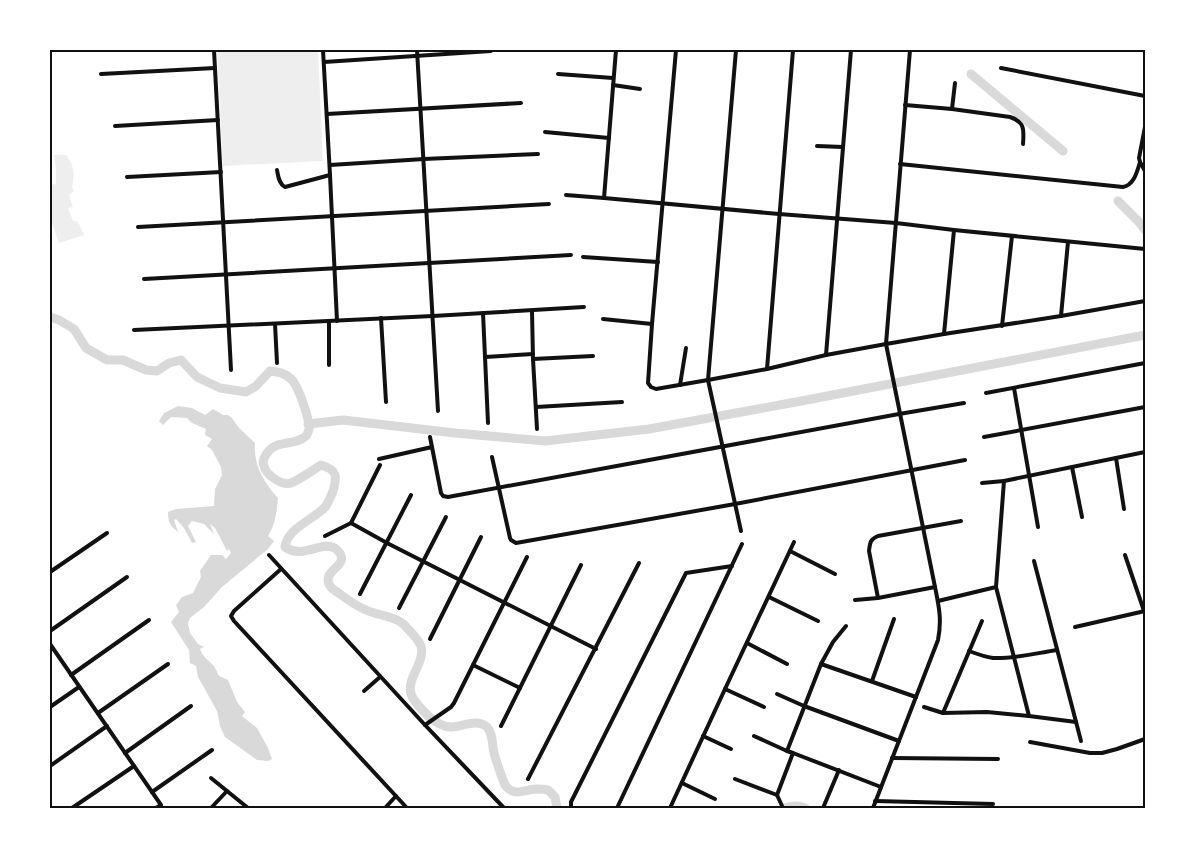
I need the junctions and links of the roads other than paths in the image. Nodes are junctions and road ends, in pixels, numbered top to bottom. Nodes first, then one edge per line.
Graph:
1 (214, 50) edge
2 (323, 50) edge
3 (418, 50) edge
4 (616, 50) edge
5 (676, 50) edge
6 (736, 50) edge
7 (794, 50) edge
8 (851, 50) edge
9 (910, 50) edge
10 (491, 51) dead end
11 (418, 56) junction
12 (324, 62) junction
13 (215, 68) junction
14 (1001, 68) dead end
15 (101, 74) dead end
16 (558, 74) dead end
17 (613, 78) junction
18 (955, 83) dead end
19 (613, 85) junction
20 (640, 88) dead end
21 (1145, 96) edge
22 (521, 103) dead end
23 (905, 105) junction
24 (420, 108) junction
25 (952, 109) junction
26 (327, 114) junction
27 (218, 120) junction
28 (115, 126) dead end
29 (1145, 127) edge
30 (545, 132) dead end
31 (609, 138) junction
32 (1023, 144) dead end
33 (816, 146) dead end
34 (843, 147) junction
35 (538, 154) dead end
36 (424, 159) junction
37 (1145, 159) edge
38 (1139, 160) junction
39 (900, 164) junction
40 (330, 165) junction
41 (276, 170) dead end
42 (1145, 171) edge
43 (220, 172) junction
44 (330, 175) junction
45 (127, 177) dead end
46 (566, 195) dead end
47 (604, 198) junction
48 (663, 203) junction
49 (549, 204) dead end
50 (722, 209) junction
51 (427, 211) junction
52 (779, 214) junction
53 (332, 217) junction
54 (838, 218) junction
55 (224, 223) junction
56 (896, 223) junction
57 (138, 227) dead end
58 (954, 230) junction
59 (1012, 236) junction
60 (1068, 242) junction
61 (1145, 249) edge
62 (570, 255) dead end
63 (583, 257) dead end
64 (658, 262) junction
65 (430, 263) junction
66 (335, 269) junction
67 (226, 275) junction
68 (144, 279) dead end
69 (1145, 301) edge
70 (584, 307) dead end
71 (532, 311) junction
72 (483, 314) junction
73 (433, 316) junction
74 (1061, 316) junction
75 (381, 318) junction
76 (603, 319) dead end
77 (329, 321) junction
78 (337, 321) junction
79 (275, 324) junction
80 (652, 324) junction
81 (229, 326) junction
82 (1002, 326) junction
83 (134, 330) dead end
84 (944, 334) junction
85 (886, 344) junction
86 (686, 348) dead end
87 (826, 355) junction
88 (593, 356) dead end
89 (485, 357) junction
90 (533, 357) junction
91 (277, 363) dead end
92 (1145, 363) edge
93 (329, 366) dead end
94 (767, 369) junction
95 (231, 370) dead end
96 (708, 380) junction
97 (680, 385) junction
98 (1014, 388) junction
99 (986, 393) dead end
100 (386, 402) dead end
101 (622, 402) dead end
102 (964, 404) dead end
103 (1145, 407) edge
104 (536, 408) junction
105 (438, 411) dead end
106 (900, 414) junction
107 (488, 422) dead end
108 (537, 428) dead end
109 (1021, 430) junction
110 (430, 436) dead end
111 (984, 437) dead end
112 (722, 446) junction
113 (432, 448) junction
114 (1145, 452) edge
115 (492, 457) dead end
116 (1116, 458) junction
117 (379, 459) dead end
118 (964, 460) dead end
119 (380, 465) dead end
120 (1072, 467) junction
121 (912, 470) junction
122 (1029, 476) junction
123 (1004, 481) junction
124 (982, 483) dead end
125 (499, 488) junction
126 (411, 495) dead end
127 (735, 504) junction
128 (1124, 509) dead end
129 (446, 517) dead end
130 (1082, 517) dead end
131 (961, 521) dead end
132 (351, 523) junction
133 (1038, 527) dead end
134 (923, 528) junction
135 (741, 531) dead end
136 (107, 534) dead end
137 (324, 536) dead end
138 (481, 537) dead end
139 (386, 542) junction
140 (794, 542) dead end
141 (742, 544) dead end
142 (790, 551) junction
143 (269, 555) dead end
144 (1125, 555) dead end
145 (527, 557) dead end
146 (1034, 560) dead end
147 (423, 561) junction
148 (639, 562) dead end
149 (581, 565) dead end
150 (732, 566) junction
151 (281, 569) junction
152 (50, 572) edge
153 (835, 574) dead end
154 (127, 577) dead end
155 (460, 580) junction
156 (935, 587) junction
157 (996, 587) junction
158 (360, 594) dead end
159 (769, 597) junction
160 (878, 598) junction
161 (855, 600) dead end
162 (938, 601) junction
163 (505, 602) junction
164 (400, 608) dead end
165 (1145, 611) edge
166 (894, 619) dead end
167 (149, 620) dead end
168 (818, 621) dead end
169 (982, 621) dead end
170 (551, 626) junction
171 (846, 626) dead end
172 (1075, 628) dead end
173 (50, 631) edge
174 (430, 639) dead end
175 (747, 643) junction
176 (51, 647) edge
177 (596, 649) junction
178 (1058, 650) junction
179 (969, 651) junction
180 (1014, 657) junction
181 (168, 664) dead end
182 (787, 664) dead end
183 (821, 664) junction
184 (473, 665) junction
185 (71, 675) junction
186 (380, 676) junction
187 (872, 682) junction
188 (79, 686) junction
189 (520, 688) junction
190 (725, 689) junction
191 (364, 691) dead end
192 (777, 694) dead end
193 (916, 697) junction
194 (191, 706) dead end
195 (804, 706) junction
196 (50, 707) edge
197 (764, 707) dead end
198 (924, 707) dead end
199 (943, 712) junction
200 (98, 713) junction
201 (1029, 716) junction
202 (1076, 722) junction
203 (426, 724) junction
204 (107, 726) junction
205 (501, 726) dead end
206 (703, 736) junction
207 (754, 736) dead end
208 (1145, 739) edge
209 (899, 741) junction
210 (1030, 742) dead end
211 (1081, 742) dead end
212 (731, 749) dead end
213 (212, 750) dead end
214 (787, 751) junction
215 (125, 753) junction
216 (793, 753) junction
217 (892, 758) junction
218 (998, 759) dead end
219 (50, 766) edge
220 (134, 766) junction
221 (839, 770) junction
222 (211, 778) dead end
223 (735, 779) dead end
224 (528, 780) dead end
225 (682, 783) junction
226 (881, 787) junction
227 (227, 791) junction
228 (152, 792) junction
229 (777, 794) junction
230 (396, 796) junction
231 (716, 799) dead end
232 (875, 802) junction
233 (913, 802) junction
234 (993, 804) dead end
235 (959, 806) edge
236 (783, 807) edge
237 (72, 808) edge
238 (156, 808) edge
239 (211, 808) edge
240 (248, 808) edge
241 (385, 808) edge
242 (407, 808) edge
243 (504, 808) edge
244 (571, 808) edge
245 (617, 808) edge
246 (670, 808) edge
247 (823, 808) edge
248 (873, 808) edge
249 (913, 808) edge

1 - 13 street
2 - 12 street
3 - 11 street
4 - 17 street
5 - 48 street
6 - 50 street
7 - 52 street
8 - 34 street
9 - 23 street
10 - 11 street
11 - 12 street
11 - 24 street
12 - 26 street
13 - 15 street
13 - 27 street
14 - 21 street
16 - 17 street
17 - 19 street
18 - 25 street
19 - 20 street
19 - 31 street
22 - 24 street
23 - 25 street
23 - 39 street
24 - 26 street
24 - 36 street
25 - 32 street
26 - 40 street
27 - 28 street
27 - 43 street
29 - 38 street
30 - 31 street
31 - 47 street
33 - 34 street
34 - 54 street
35 - 36 street
36 - 40 street
36 - 51 street
37 - 38 street
38 - 39 street
38 - 42 street
39 - 56 street
40 - 44 street
41 - 44 street
43 - 45 street
43 - 55 street
44 - 53 street
46 - 47 street
47 - 48 street
48 - 50 street
48 - 64 street
49 - 51 street
50 - 52 street
50 - 96 street
51 - 53 street
51 - 65 street
52 - 54 street
52 - 94 street
53 - 55 street
53 - 66 street
54 - 56 street
54 - 87 street
55 - 57 street
55 - 67 street
56 - 58 street
56 - 85 street
58 - 59 street
58 - 84 street
59 - 60 street
59 - 82 street
60 - 61 street
60 - 74 street
62 - 65 street
63 - 64 street
64 - 80 street
65 - 66 street
65 - 73 street
66 - 67 street
66 - 78 street
67 - 68 street
67 - 81 street
69 - 74 street
70 - 71 street
71 - 72 street
71 - 90 street
72 - 73 street
72 - 89 street
73 - 75 street
73 - 105 street
74 - 82 street
75 - 78 street
75 - 100 street
76 - 80 street
77 - 78 street
77 - 79 street
77 - 93 street
79 - 81 street
79 - 91 street
80 - 97 street
81 - 83 street
81 - 95 street
82 - 84 street
84 - 85 street
85 - 87 street
85 - 106 street
86 - 97 street
87 - 94 street
88 - 90 street
89 - 90 street
89 - 107 street
90 - 104 street
92 - 98 street
94 - 96 street
96 - 97 street
96 - 112 street
98 - 99 street
98 - 109 street
101 - 104 street
102 - 106 street
103 - 109 street
104 - 108 street
106 - 112 street
106 - 121 street
109 - 111 street
109 - 122 street
110 - 113 street
112 - 125 street
112 - 127 street
113 - 117 street
113 - 125 street
114 - 116 street
115 - 125 street
116 - 120 street
116 - 128 street
118 - 121 street
119 - 132 street
120 - 122 street
120 - 130 street
121 - 127 street
121 - 134 street
122 - 123 street
122 - 133 street
123 - 124 street
123 - 157 street
125 - 127 street
126 - 139 street
127 - 135 street
129 - 147 street
131 - 134 street
132 - 137 street
132 - 139 street
134 - 156 street
134 - 160 street
136 - 152 street
138 - 155 street
139 - 147 street
139 - 158 street
140 - 142 street
141 - 150 street
142 - 153 street
142 - 159 street
143 - 151 street
144 - 165 street
145 - 163 street
146 - 178 street
147 - 155 street
147 - 164 street
148 - 177 street
149 - 170 street
150 - 244 street
150 - 245 street
151 - 186 street
151 - 230 street
154 - 173 street
155 - 163 street
155 - 174 street
156 - 160 street
156 - 162 street
157 - 162 street
157 - 180 street
159 - 168 street
159 - 175 street
160 - 161 street
162 - 193 street
163 - 170 street
163 - 184 street
165 - 172 street
166 - 187 street
167 - 185 street
169 - 179 street
170 - 177 street
170 - 189 street
171 - 183 street
175 - 182 street
175 - 190 street
176 - 185 street
177 - 224 street
178 - 180 street
178 - 202 street
179 - 180 street
179 - 199 street
180 - 201 street
181 - 200 street
183 - 187 street
183 - 195 street
184 - 189 street
184 - 203 street
185 - 188 street
186 - 191 street
186 - 203 street
187 - 193 street
188 - 196 street
188 - 200 street
189 - 205 street
190 - 197 street
190 - 206 street
192 - 195 street
193 - 209 street
194 - 215 street
195 - 209 street
195 - 214 street
198 - 199 street
199 - 201 street
200 - 204 street
201 - 202 street
202 - 211 street
203 - 243 street
204 - 215 street
204 - 219 street
206 - 212 street
206 - 225 street
207 - 214 street
208 - 210 street
209 - 217 street
213 - 228 street
214 - 216 street
215 - 220 street
216 - 221 street
216 - 229 street
217 - 218 street
217 - 226 street
220 - 228 street
220 - 237 street
221 - 226 street
221 - 247 street
222 - 227 street
223 - 229 street
225 - 231 street
225 - 246 street
226 - 232 street
227 - 239 street
227 - 240 street
228 - 238 street
229 - 236 street
230 - 241 street
230 - 242 street
232 - 233 street
232 - 248 street
233 - 235 street
233 - 249 street
234 - 235 street

